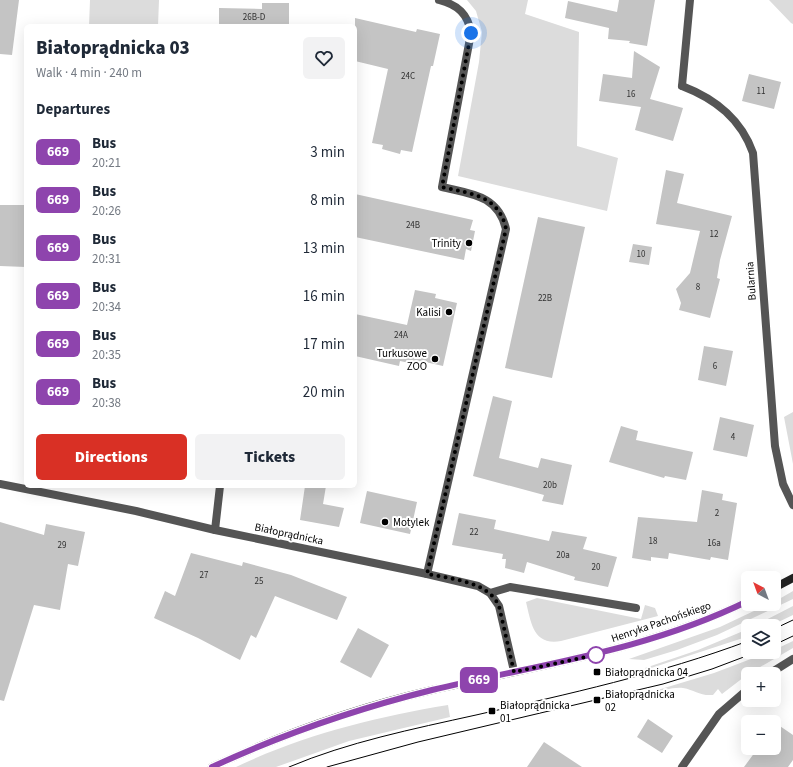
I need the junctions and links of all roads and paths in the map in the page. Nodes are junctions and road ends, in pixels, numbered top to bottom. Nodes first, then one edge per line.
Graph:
1 (439, 0) edge
2 (690, 0) edge
3 (0, 484) edge
4 (220, 488) edge
5 (793, 505) edge
6 (215, 530) junction
7 (427, 574) junction
8 (793, 578) edge
9 (781, 584) edge
10 (490, 593) junction
11 (741, 604) edge
12 (636, 608) dead end
13 (793, 659) edge
14 (780, 667) edge
15 (514, 672) junction
16 (741, 695) edge
17 (212, 767) edge
18 (682, 767) edge

1 - 7 street
2 - 5 street, Bularnia
3 - 6 street, Białoprądnicka
4 - 6 street
6 - 7 street, Białoprądnicka
7 - 10 street, Białoprądnicka
8 - 9 street
10 - 12 street
10 - 15 street
11 - 15 street, Henryka Pachońskiego
13 - 14 street
15 - 17 street, Henryka Pachońskiego
16 - 18 street

